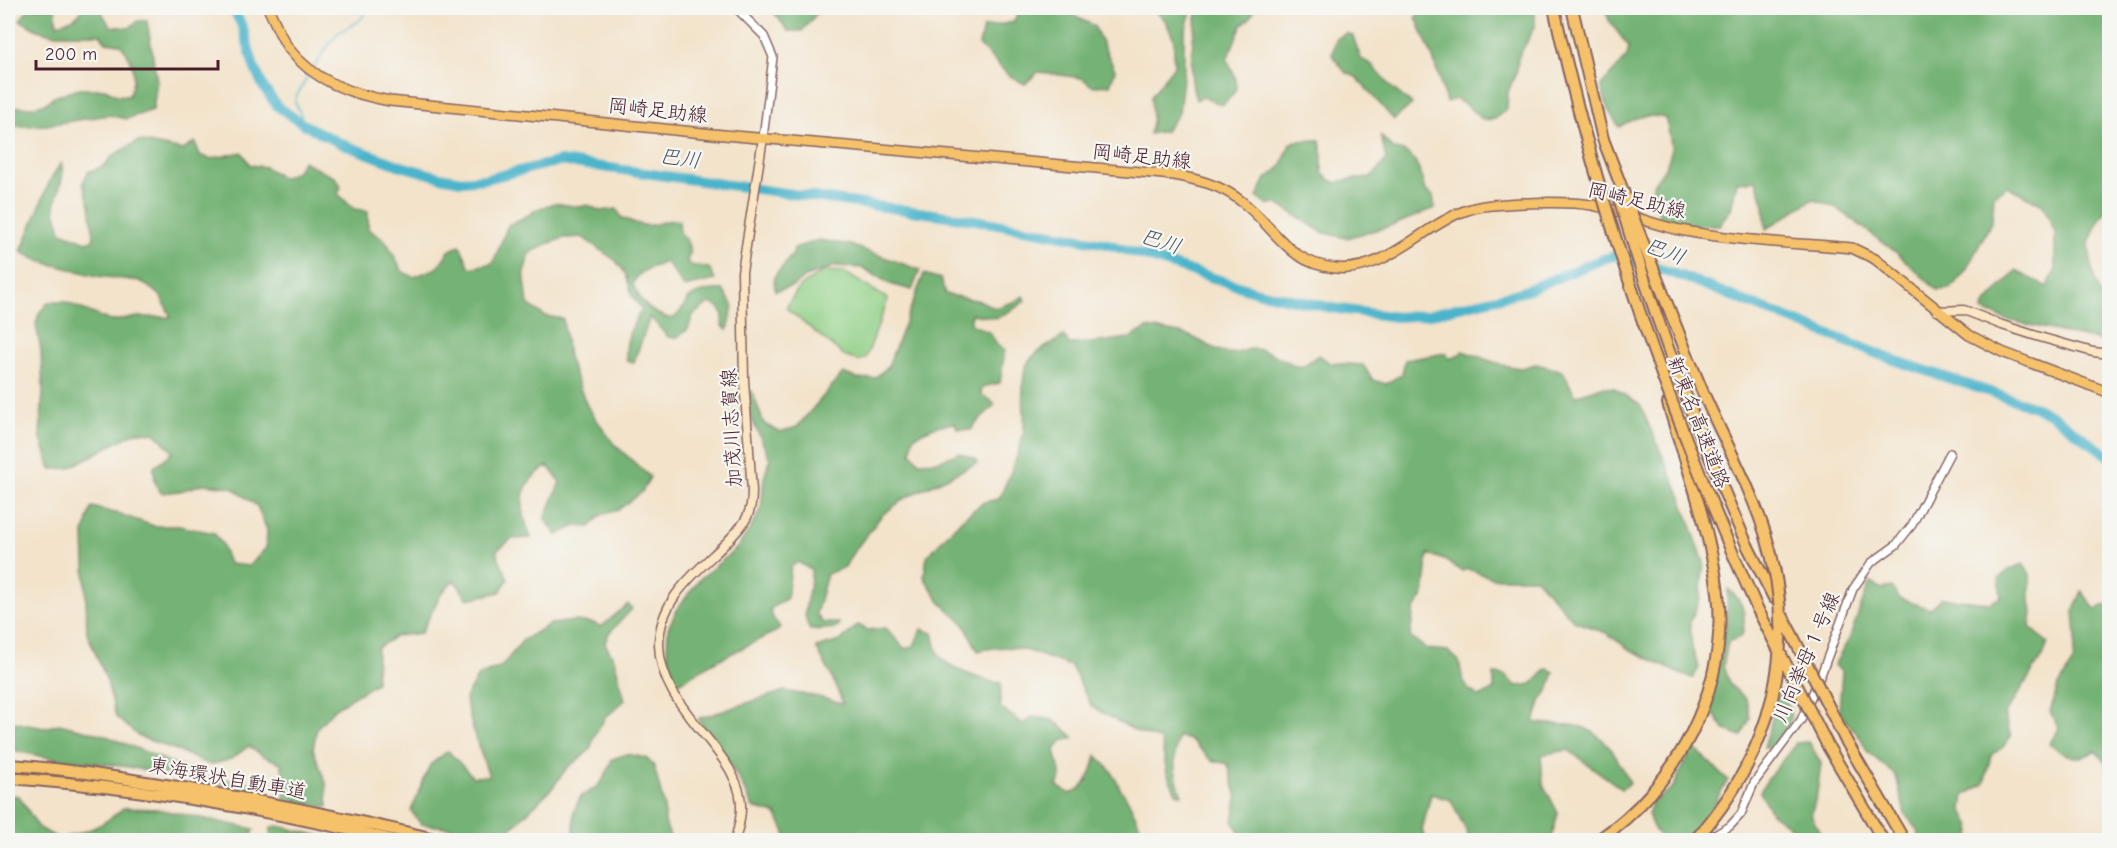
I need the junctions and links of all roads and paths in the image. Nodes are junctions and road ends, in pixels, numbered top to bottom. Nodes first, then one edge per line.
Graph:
1 (268, 8) edge
2 (736, 8) edge
3 (1554, 8) edge
4 (1572, 8) edge
5 (763, 138) junction
6 (1603, 139) junction
7 (1937, 311) junction
8 (2109, 354) edge
9 (1656, 364) junction
10 (2109, 393) edge
11 (1950, 453) dead end
12 (8, 765) edge
13 (8, 778) edge
14 (393, 840) edge
15 (439, 840) edge
16 (735, 840) edge
17 (1598, 840) edge
18 (1695, 840) edge
19 (1709, 840) edge
20 (1883, 840) edge
21 (1904, 840) edge
22 (2077, 840) edge
23 (2083, 840) edge

1 - 5 main road, 岡崎足助線
2 - 5 street
3 - 9 highway, 新東名高速道路, bridge
4 - 6 highway, 新東名高速道路
5 - 7 main road, 岡崎足助線
5 - 16 main road, 加茂川志賀線
6 - 18 highway, bridge
6 - 21 highway, 新東名高速道路, bridge
7 - 8 main road
7 - 10 main road, 岡崎足助線
9 - 17 highway, bridge
9 - 20 highway, 新東名高速道路, bridge
11 - 19 street, 川向挙母１号線
12 - 15 highway, 東海環状自動車道
13 - 14 highway, 東海環状自動車道
22 - 23 street

